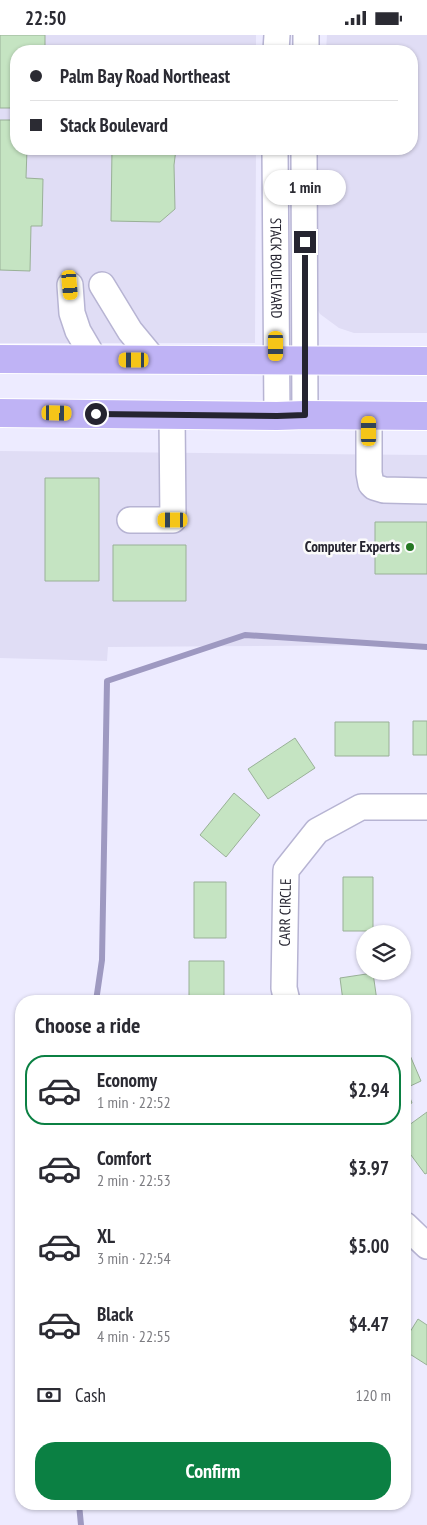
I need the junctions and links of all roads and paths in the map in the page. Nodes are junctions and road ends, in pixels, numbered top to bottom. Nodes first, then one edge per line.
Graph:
1 (275, 155) edge
2 (304, 155) edge
3 (70, 285) dead end
4 (102, 285) dead end
5 (0, 359) edge
6 (95, 360) junction
7 (154, 360) junction
8 (276, 361) junction
9 (305, 361) junction
10 (427, 361) edge
11 (0, 413) edge
12 (172, 415) junction
13 (305, 415) junction
14 (369, 415) junction
15 (277, 416) junction
16 (427, 416) edge
17 (427, 491) edge
18 (130, 520) dead end
19 (427, 807) edge
20 (286, 995) edge

1 - 8 street, STACK BOULEVARD
2 - 9 street, STACK BOULEVARD
3 - 6 street
4 - 7 street
5 - 6 main road
6 - 7 main road
7 - 8 main road
8 - 9 main road
8 - 15 street, STACK BOULEVARD
9 - 10 main road
9 - 13 street, STACK BOULEVARD
11 - 12 main road
12 - 15 main road
12 - 18 street
13 - 14 main road
13 - 15 main road
14 - 16 main road
14 - 17 street
19 - 20 street, CARR CIRCLE

